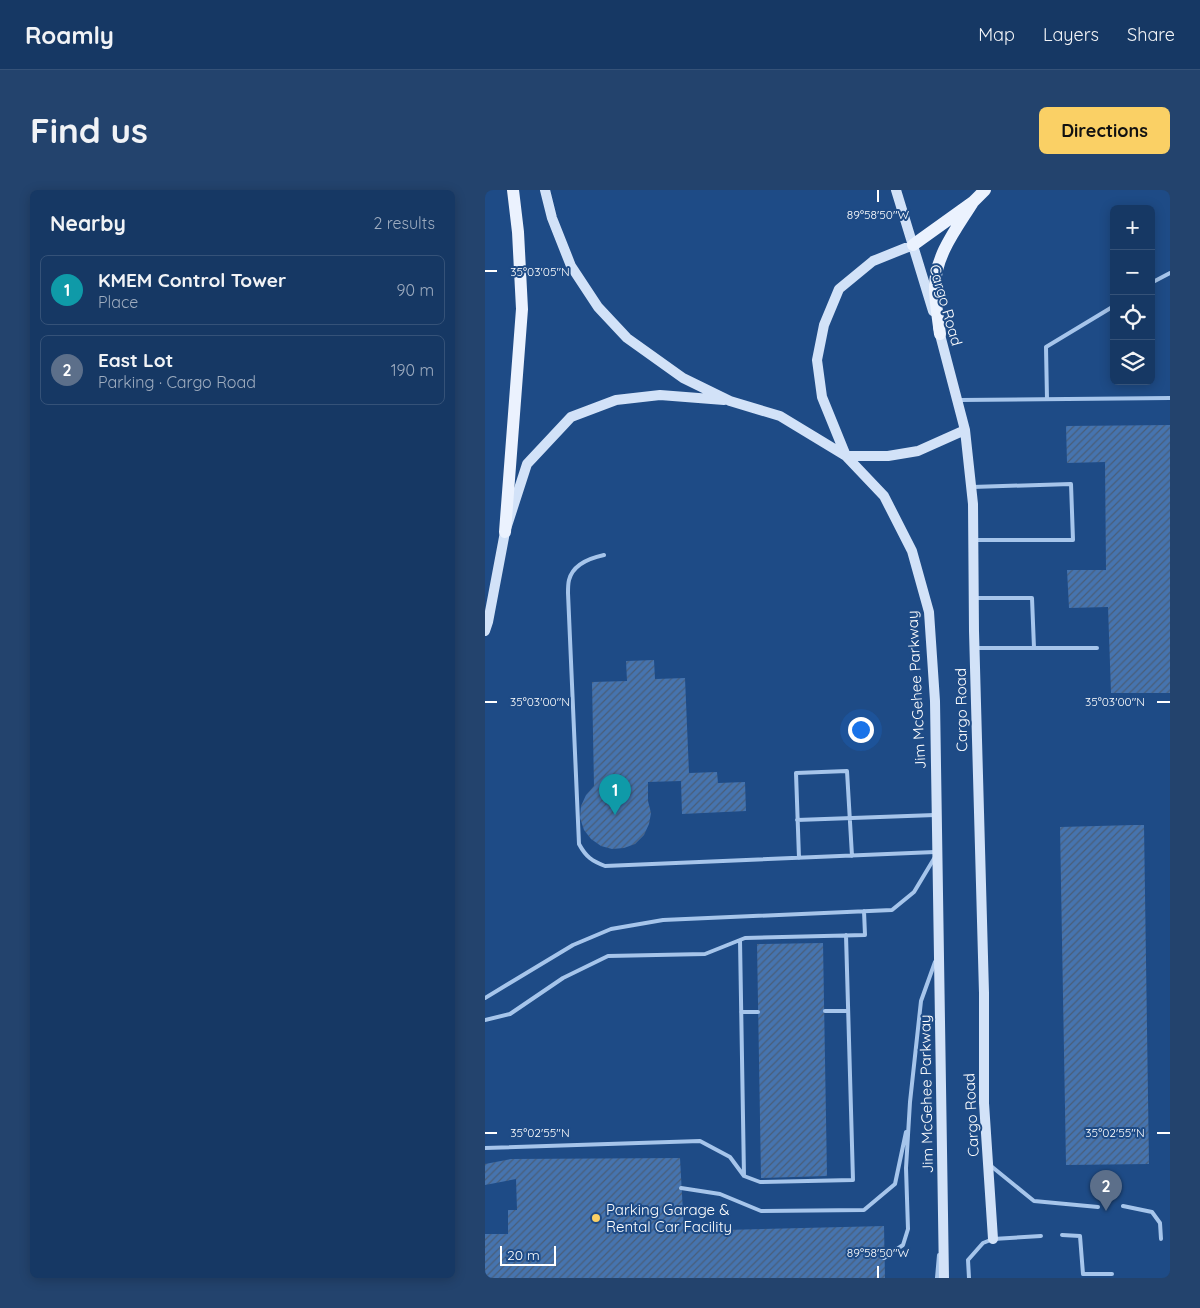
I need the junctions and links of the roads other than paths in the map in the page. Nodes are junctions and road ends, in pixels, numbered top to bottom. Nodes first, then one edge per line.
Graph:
1 (513, 190) edge
2 (545, 190) edge
3 (896, 190) edge
4 (985, 190) edge
5 (973, 202) junction
6 (913, 245) junction
7 (1170, 273) edge
8 (1155, 281) edge
9 (1110, 308) edge
10 (940, 334) junction
11 (1170, 398) edge
12 (1047, 399) junction
13 (957, 400) junction
14 (730, 401) junction
15 (965, 430) junction
16 (845, 456) junction
17 (971, 487) junction
18 (505, 532) junction
19 (973, 540) junction
20 (604, 555) dead end
21 (974, 598) junction
22 (485, 631) edge
23 (975, 648) junction
24 (1034, 648) junction
25 (1097, 648) dead end
26 (937, 815) junction
27 (850, 818) junction
28 (797, 820) junction
29 (937, 852) junction
30 (852, 856) junction
31 (799, 858) junction
32 (864, 911) junction
33 (845, 935) junction
34 (740, 940) junction
35 (938, 953) junction
36 (485, 998) edge
37 (825, 1011) dead end
38 (848, 1011) junction
39 (741, 1012) junction
40 (758, 1012) dead end
41 (485, 1020) edge
42 (909, 1122) junction
43 (485, 1148) edge
44 (988, 1163) junction
45 (744, 1176) junction
46 (681, 1188) dead end
47 (1123, 1206) dead end
48 (1098, 1207) dead end
49 (943, 1213) junction
50 (1062, 1235) dead end
51 (1041, 1236) dead end
52 (993, 1239) junction
53 (1161, 1239) dead end
54 (884, 1258) dead end
55 (1112, 1274) dead end
56 (937, 1278) edge
57 (944, 1278) edge
58 (969, 1278) edge

1 - 18 main road
2 - 14 main road, Jim McGehee Parkway
3 - 6 main road, Cargo Road
4 - 5 main road
5 - 6 main road
5 - 10 main road
6 - 10 main road, Cargo Road
6 - 16 main road
7 - 8 lane
9 - 12 lane
10 - 13 main road, Cargo Road
11 - 12 lane
12 - 13 lane
13 - 15 main road, Cargo Road
14 - 16 main road, Jim McGehee Parkway
14 - 18 main road
15 - 16 main road
15 - 17 main road, Cargo Road
16 - 26 main road, Jim McGehee Parkway
17 - 19 main road, Cargo Road
17 - 19 lane
18 - 22 main road
19 - 21 main road, Cargo Road
20 - 31 lane
21 - 23 main road, Cargo Road
21 - 24 lane
23 - 24 lane
23 - 44 main road, Cargo Road
24 - 25 lane
26 - 27 lane
26 - 29 main road, Jim McGehee Parkway
27 - 28 lane
27 - 28 lane
27 - 30 lane
28 - 31 lane
29 - 30 lane
29 - 32 lane
29 - 35 main road, Jim McGehee Parkway
30 - 31 lane
32 - 33 lane
32 - 36 lane
33 - 34 lane
33 - 38 lane
34 - 39 lane
34 - 41 lane
35 - 42 lane
35 - 49 main road, Jim McGehee Parkway
37 - 38 lane
38 - 45 lane
39 - 40 lane
39 - 45 lane
42 - 46 lane
42 - 54 lane
43 - 45 lane
44 - 48 lane
44 - 52 main road, Cargo Road
47 - 53 lane
49 - 56 lane
49 - 57 main road, Jim McGehee Parkway
50 - 55 lane
51 - 52 lane
52 - 58 lane

